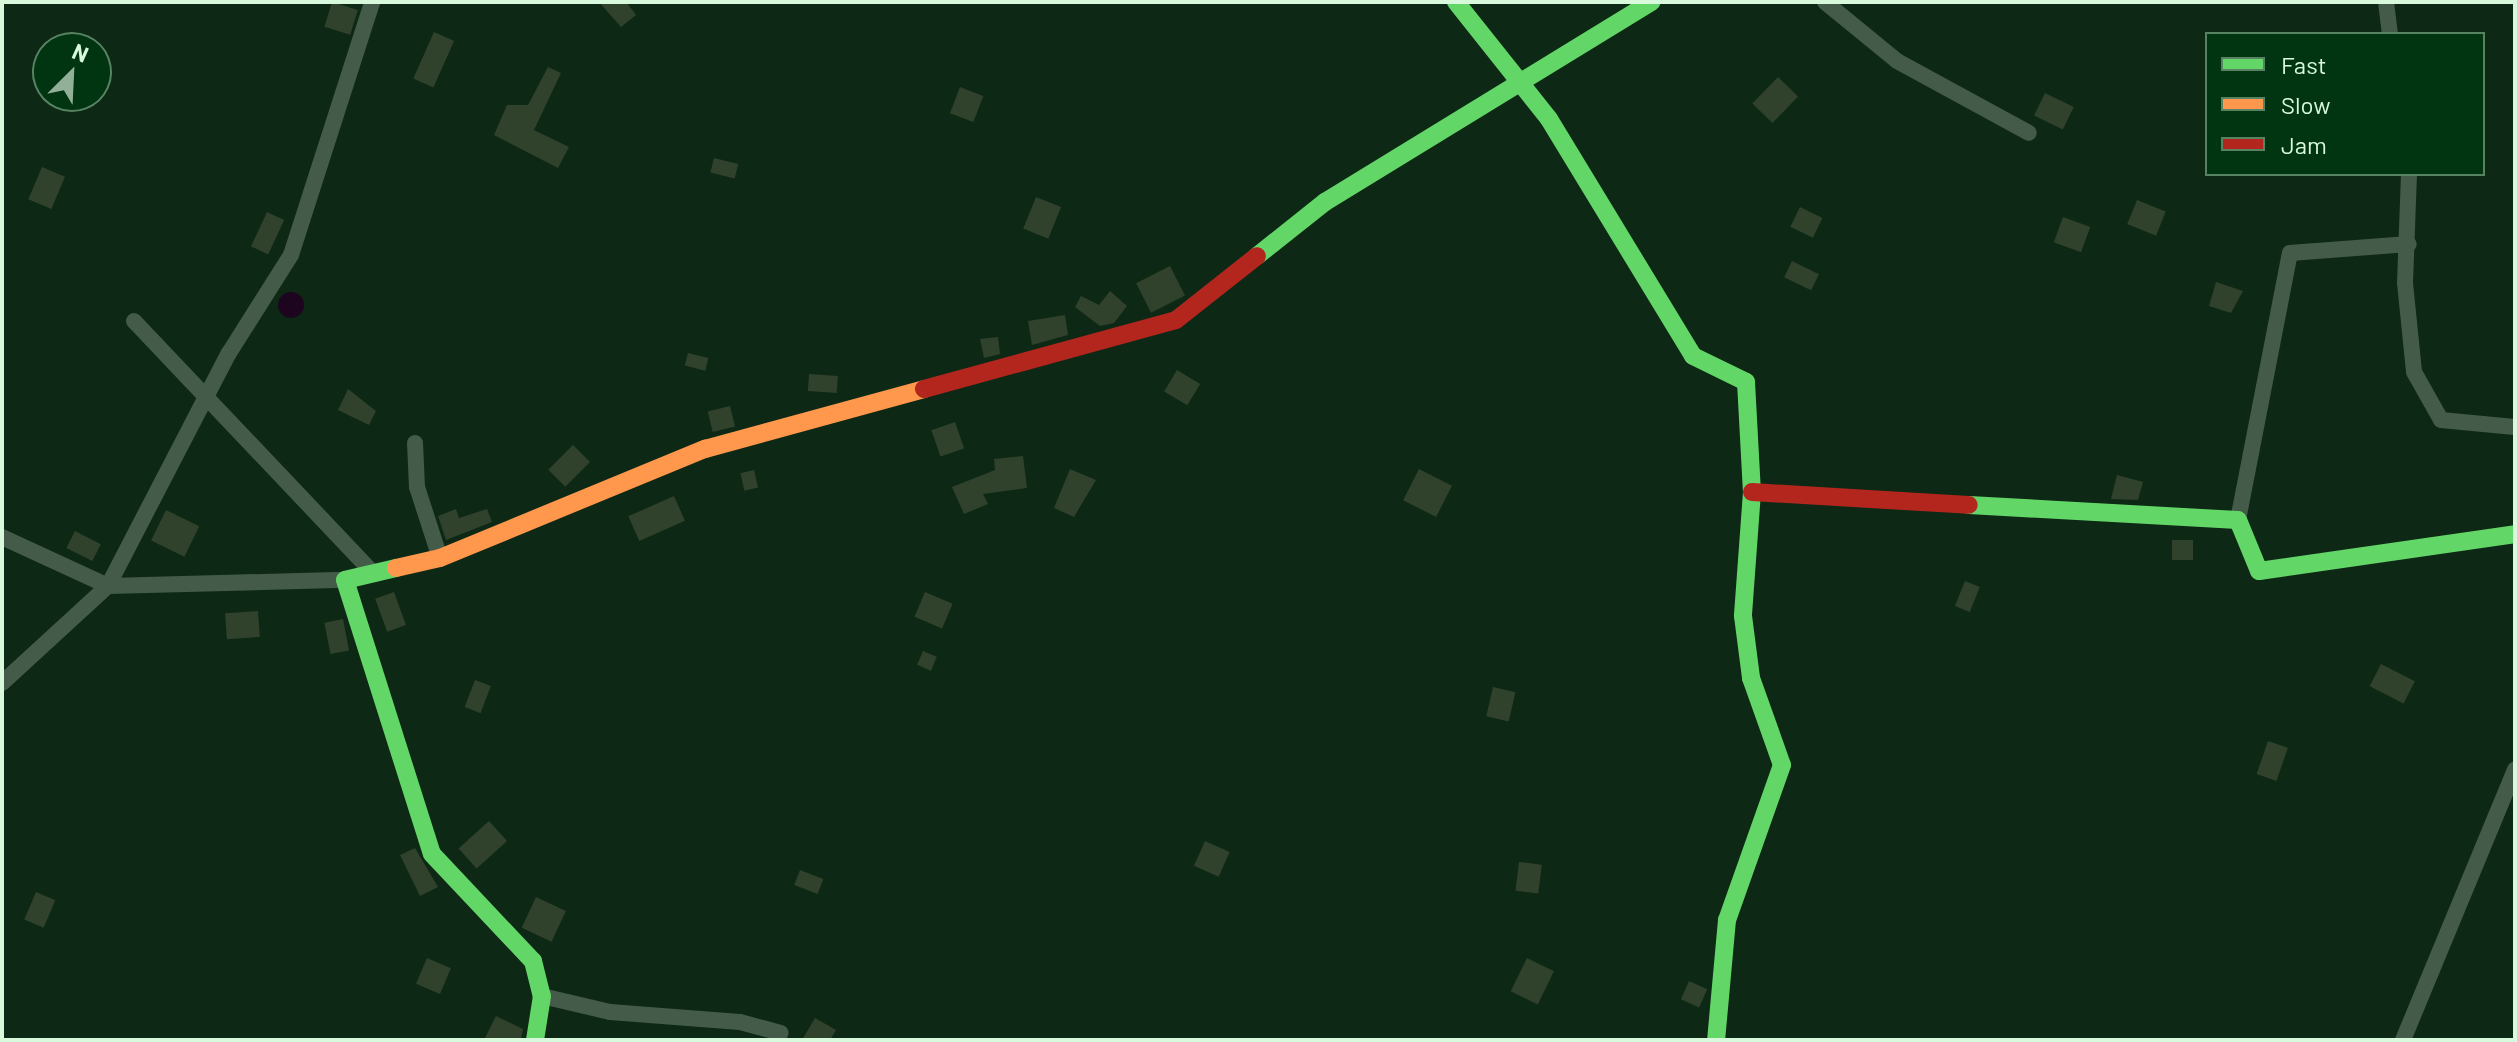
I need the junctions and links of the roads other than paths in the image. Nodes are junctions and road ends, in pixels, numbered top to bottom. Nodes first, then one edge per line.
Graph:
1 (372, 2) edge
2 (1456, 2) edge
3 (1652, 2) edge
4 (1825, 2) edge
5 (2386, 2) edge
6 (2390, 32) edge
7 (1520, 78) junction
8 (2029, 133) dead end
9 (2409, 176) edge
10 (2409, 244) junction
11 (134, 321) dead end
12 (206, 399) junction
13 (2515, 427) edge
14 (415, 443) dead end
15 (1752, 492) junction
16 (2238, 520) junction
17 (2515, 534) edge
18 (2, 537) edge
19 (440, 558) junction
20 (374, 574) junction
21 (345, 580) junction
22 (108, 586) junction
23 (2, 683) edge
24 (2515, 769) edge
25 (542, 996) junction
26 (781, 1033) dead end
27 (535, 1040) edge
28 (1716, 1040) edge
29 (2403, 1040) edge

1 - 12 street
2 - 7 street
3 - 7 street
4 - 8 street
5 - 6 street
7 - 15 street
7 - 19 street
9 - 10 street
10 - 13 street
10 - 16 street
11 - 12 street
12 - 20 street
12 - 22 street
14 - 19 street
15 - 16 street
15 - 28 street
16 - 17 street
18 - 22 street
19 - 20 street
20 - 21 street
21 - 22 street
21 - 25 street
22 - 23 street
24 - 29 street
25 - 26 street
25 - 27 street

